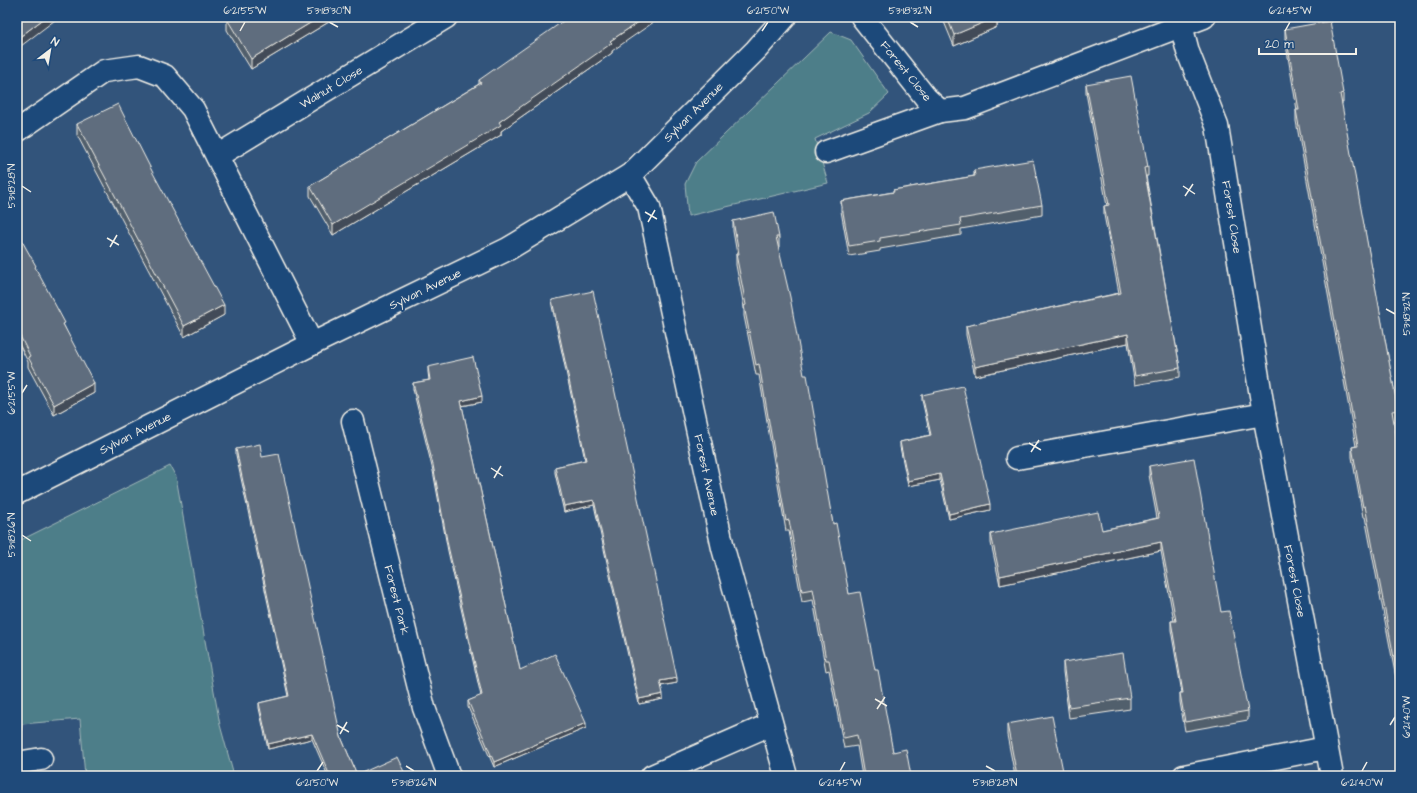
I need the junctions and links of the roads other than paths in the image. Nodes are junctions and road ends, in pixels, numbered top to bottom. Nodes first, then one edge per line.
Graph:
1 (446, 17) edge
2 (785, 17) edge
3 (862, 17) edge
4 (1204, 17) edge
5 (1181, 25) junction
6 (940, 111) junction
7 (17, 131) edge
8 (826, 152) dead end
9 (217, 156) junction
10 (630, 175) junction
11 (312, 344) junction
12 (1264, 414) junction
13 (353, 421) dead end
14 (1017, 458) dead end
15 (17, 493) edge
16 (771, 724) junction
17 (1326, 748) junction
18 (41, 759) dead end
19 (17, 762) edge
20 (449, 776) edge
21 (652, 776) edge
22 (786, 776) edge
23 (1184, 776) edge
24 (1332, 776) edge

1 - 9 street, Walnut Close
2 - 10 street, Sylvan Avenue
3 - 6 street, Forest Close
4 - 5 street, Forest Close
5 - 6 street, Forest Close
5 - 12 street, Forest Close
6 - 8 street
7 - 9 street
9 - 11 street
10 - 11 street, Sylvan Avenue
10 - 16 street, Forest Avenue
11 - 15 street, Sylvan Avenue
12 - 14 street
12 - 17 street, Forest Close
13 - 20 street, Forest Park
16 - 21 street
16 - 22 street, Forest Avenue
17 - 23 street
17 - 24 street, Forest Close
18 - 19 street

